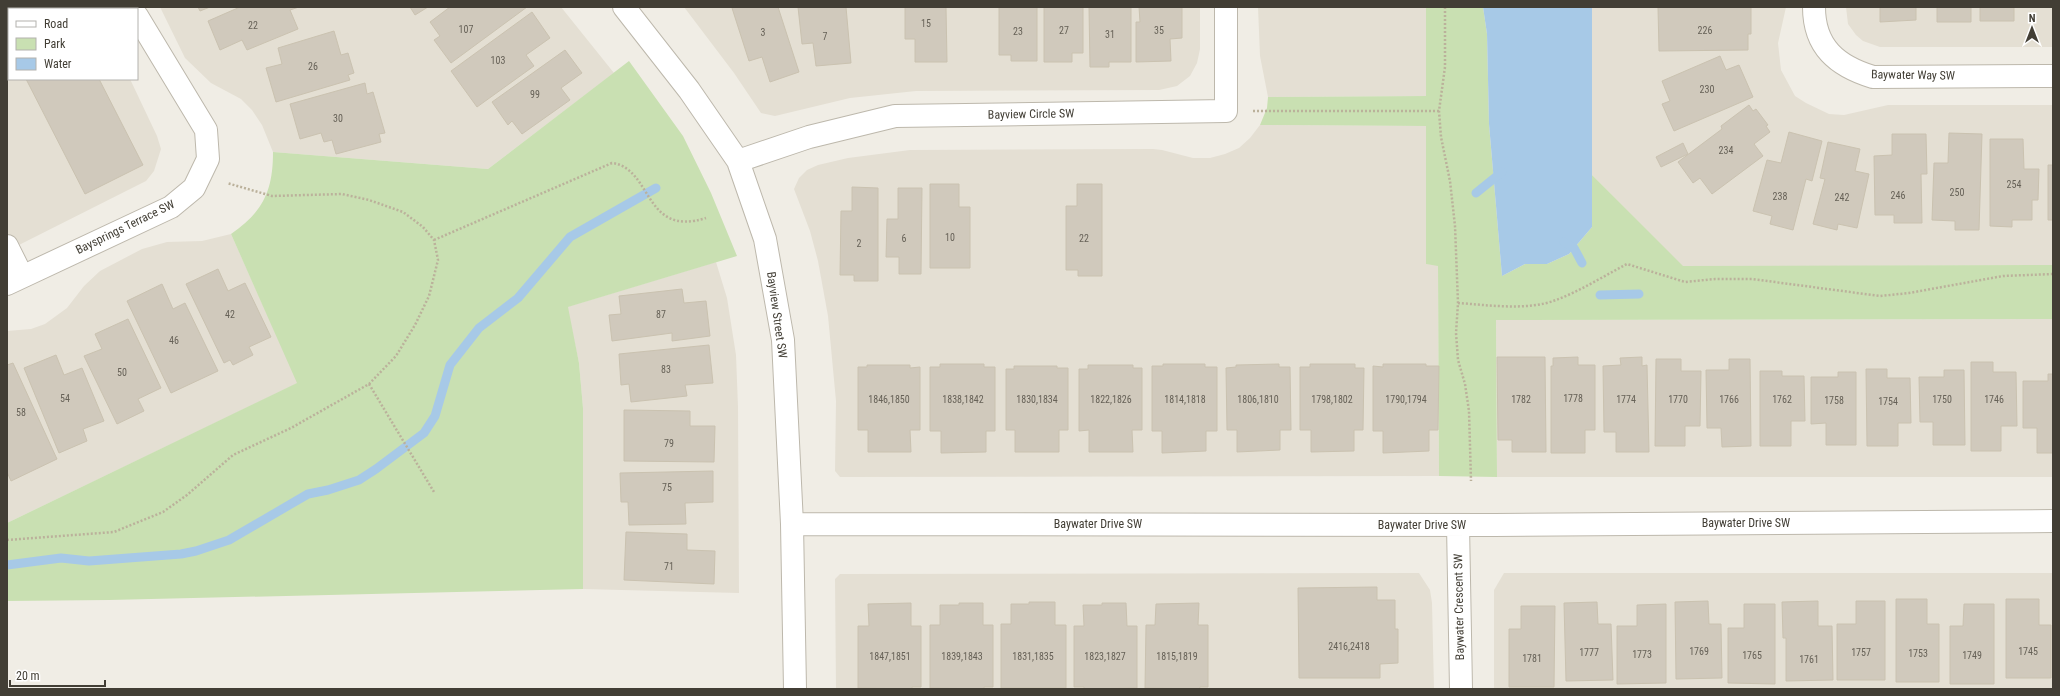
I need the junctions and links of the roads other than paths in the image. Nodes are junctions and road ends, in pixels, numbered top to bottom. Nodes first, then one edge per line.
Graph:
1 (624, 7) edge
2 (1226, 7) edge
3 (1814, 7) edge
4 (138, 18) edge
5 (2053, 76) edge
6 (738, 161) junction
7 (7, 246) edge
8 (15, 280) edge
9 (2053, 521) edge
10 (792, 524) junction
11 (1458, 525) junction
12 (795, 689) edge
13 (1461, 689) edge

1 - 6 street, Bayview Street SW
2 - 6 street, Bayview Circle SW
3 - 5 street, Baywater Way SW
4 - 8 street, Baysprings Terrace SW
6 - 10 street, Bayview Street SW
7 - 8 street
9 - 11 street, Baywater Drive SW
10 - 11 street, Baywater Drive SW
10 - 12 street, Bayview Street SW
11 - 13 street, Baywater Crescent SW

